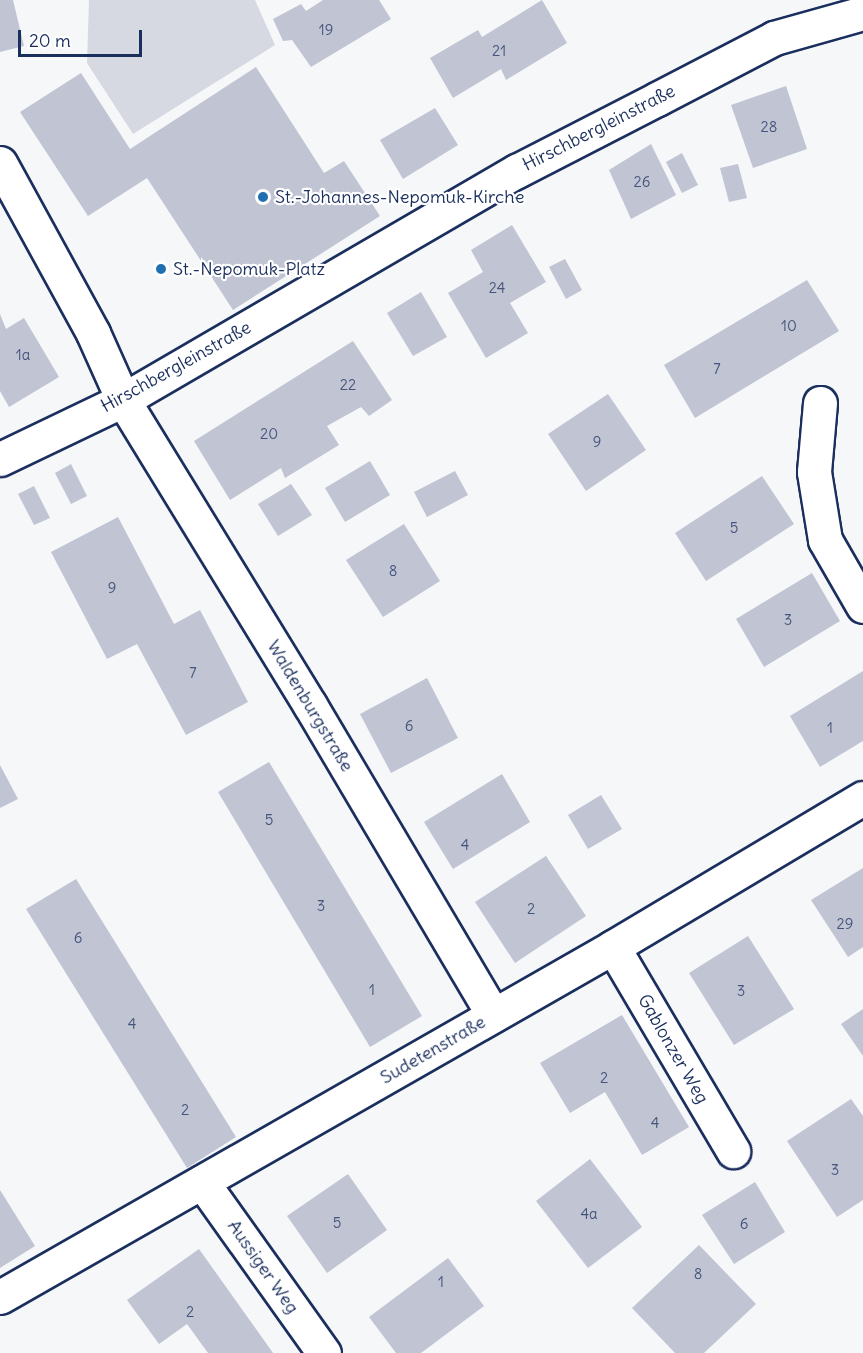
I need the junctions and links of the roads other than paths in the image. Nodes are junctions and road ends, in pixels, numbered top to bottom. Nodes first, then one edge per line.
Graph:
1 (863, 13) edge
2 (0, 163) edge
3 (123, 400) junction
4 (820, 403) dead end
5 (0, 459) edge
6 (863, 606) edge
7 (863, 798) edge
8 (614, 947) junction
9 (493, 1016) junction
10 (733, 1151) dead end
11 (202, 1182) junction
12 (0, 1297) edge
13 (324, 1353) edge

1 - 3 street, Hirschbergleinstraße
2 - 3 street
3 - 5 street, Hirschbergleinstraße
3 - 9 street, Waldenburgstraße
4 - 6 street
7 - 8 street, Sudetenstraße
8 - 9 street, Sudetenstraße
8 - 10 street, Gablonzer Weg
9 - 11 street, Sudetenstraße
11 - 12 street, Sudetenstraße
11 - 13 street, Aussiger Weg

